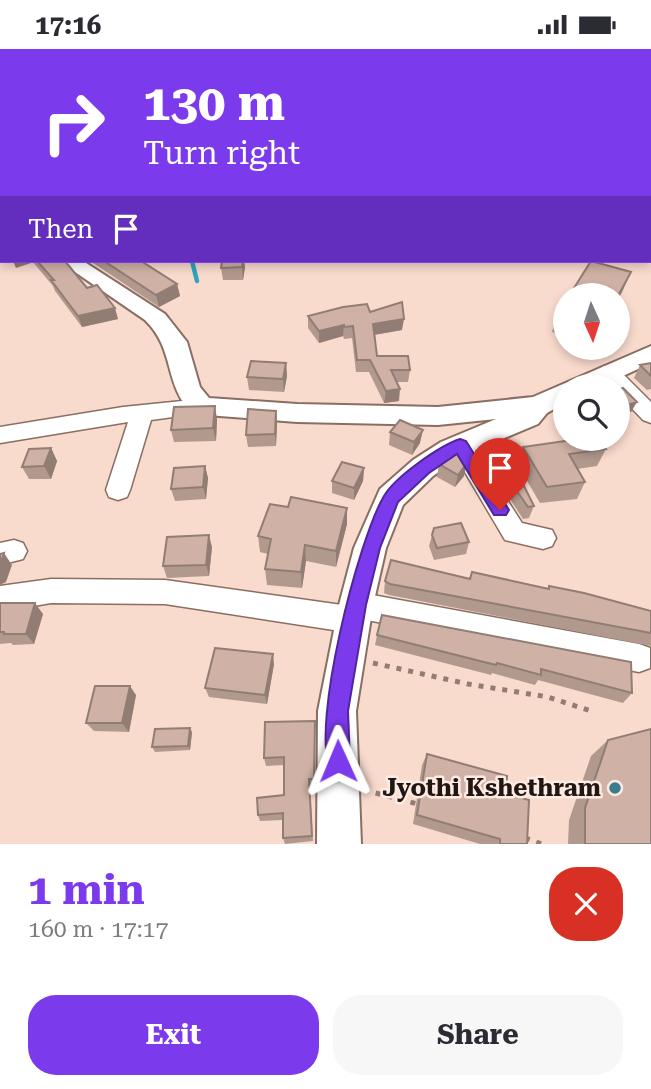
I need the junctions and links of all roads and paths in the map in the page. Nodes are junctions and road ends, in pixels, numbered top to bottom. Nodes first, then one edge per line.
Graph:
1 (72, 263) edge
2 (651, 354) edge
3 (609, 372) junction
4 (605, 374) edge
5 (552, 399) edge
6 (202, 407) junction
7 (142, 413) junction
8 (651, 415) edge
9 (0, 435) edge
10 (460, 445) junction
11 (118, 490) dead end
12 (544, 537) dead end
13 (0, 599) edge
14 (355, 613) junction
15 (346, 658) junction
16 (639, 658) dead end
17 (594, 712) dead end
18 (338, 786) junction
19 (426, 806) edge
20 (517, 835) edge
21 (339, 844) edge
22 (542, 844) edge

1 - 6 main road
2 - 3 main road
3 - 4 main road
3 - 8 street
5 - 6 main road
5 - 10 main road
6 - 7 street
7 - 9 street
7 - 11 street
10 - 12 street
10 - 14 main road
13 - 14 street
14 - 15 main road
14 - 16 street
15 - 17 path
15 - 18 main road
18 - 19 path
18 - 21 main road
20 - 22 path

